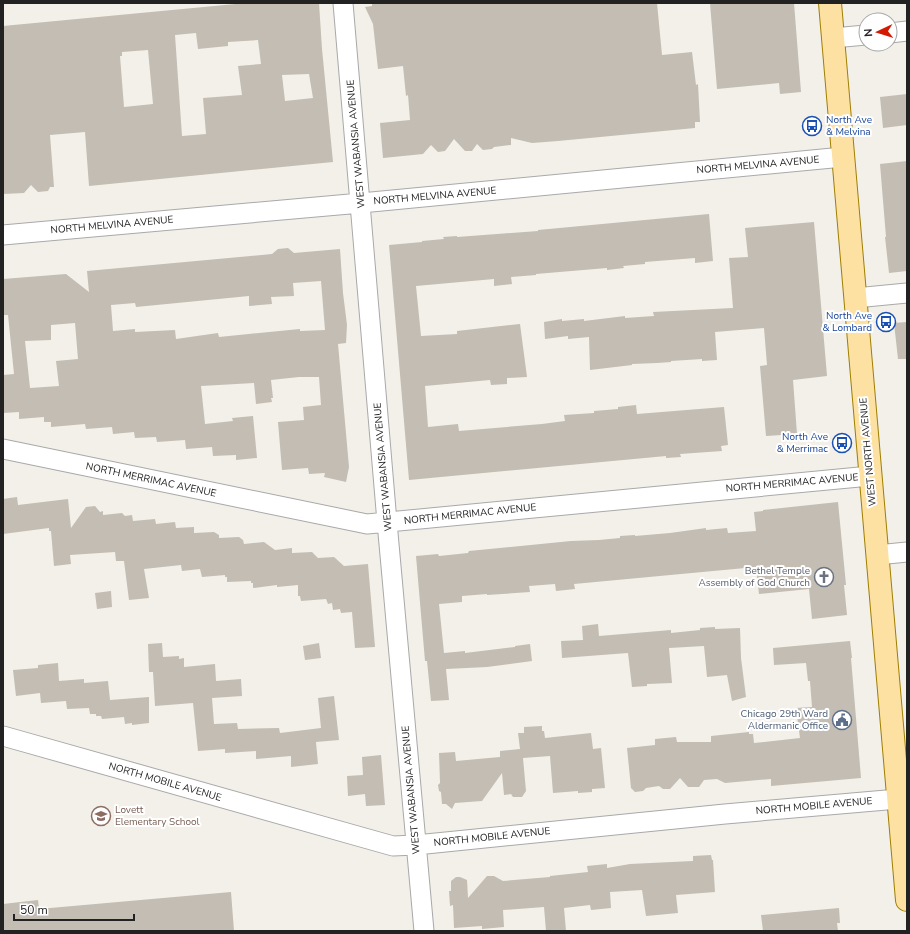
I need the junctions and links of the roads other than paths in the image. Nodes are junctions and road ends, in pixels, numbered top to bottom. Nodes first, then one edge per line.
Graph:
1 (343, 3) edge
2 (830, 3) edge
3 (858, 36) edge
4 (833, 38) junction
5 (843, 157) junction
6 (361, 203) junction
7 (3, 235) edge
8 (907, 293) edge
9 (855, 298) junction
10 (3, 449) edge
11 (870, 476) junction
12 (387, 522) junction
13 (907, 552) edge
14 (877, 555) junction
15 (3, 736) edge
16 (898, 799) junction
17 (416, 845) junction
18 (907, 900) edge
19 (424, 931) edge

1 - 6 street, WEST WABANSIA AVENUE
2 - 4 main road, WEST NORTH AVENUE
3 - 4 street
4 - 5 main road, WEST NORTH AVENUE
5 - 6 street, NORTH MELVINA AVENUE
5 - 9 main road, WEST NORTH AVENUE
6 - 7 street, NORTH MELVINA AVENUE
6 - 12 street, WEST WABANSIA AVENUE
8 - 9 street
9 - 11 main road, WEST NORTH AVENUE
10 - 12 street, NORTH MERRIMAC AVENUE
11 - 12 street, NORTH MERRIMAC AVENUE
11 - 14 main road, WEST NORTH AVENUE
12 - 17 street, WEST WABANSIA AVENUE
13 - 14 street
14 - 16 main road, WEST NORTH AVENUE
15 - 17 street, NORTH MOBILE AVENUE
16 - 17 street, NORTH MOBILE AVENUE
16 - 18 main road, WEST NORTH AVENUE
17 - 19 street, WEST WABANSIA AVENUE

